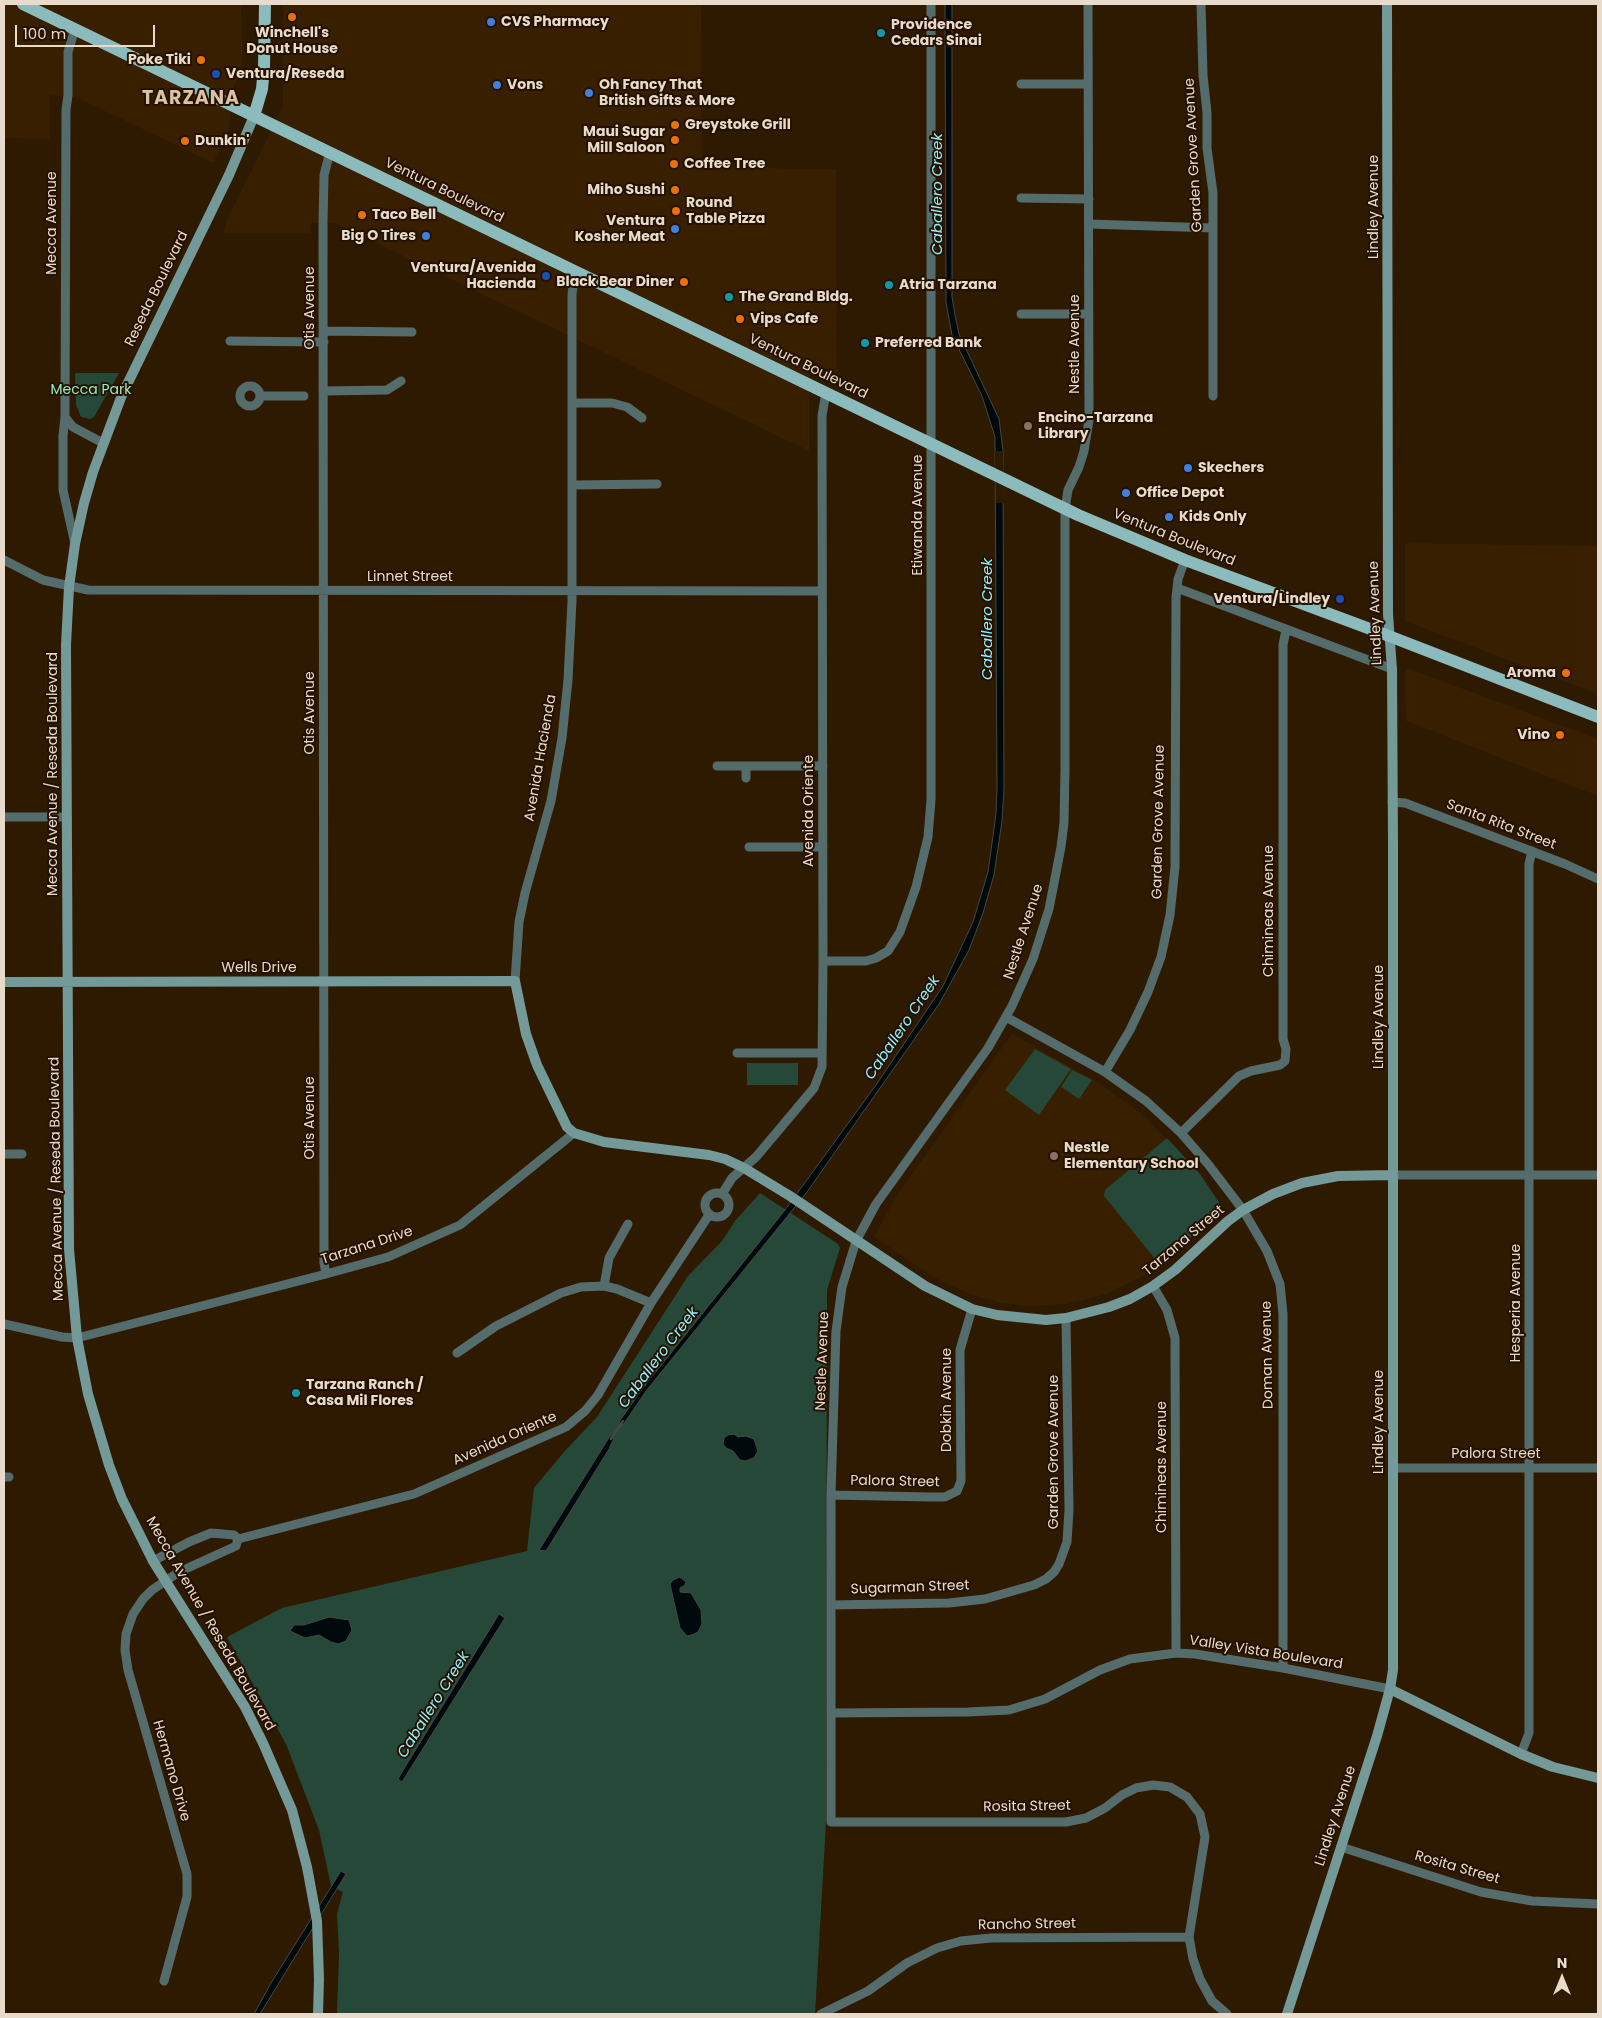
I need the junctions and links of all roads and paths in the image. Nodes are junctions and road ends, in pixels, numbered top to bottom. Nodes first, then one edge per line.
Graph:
1 (23, 4) edge
2 (265, 4) edge
3 (931, 4) edge
4 (1088, 4) edge
5 (1201, 4) edge
6 (1387, 4) edge
7 (75, 29) junction
8 (1021, 84) dead end
9 (1088, 84) junction
10 (254, 116) junction
11 (330, 152) junction
12 (1021, 198) dead end
13 (1089, 199) junction
14 (1089, 224) junction
15 (1213, 228) junction
16 (576, 272) junction
17 (1021, 314) dead end
18 (1089, 314) junction
19 (324, 331) junction
20 (412, 332) dead end
21 (230, 341) dead end
22 (324, 342) junction
23 (401, 382) dead end
24 (324, 391) junction
25 (826, 392) junction
26 (260, 396) dead end
27 (304, 396) dead end
28 (1213, 396) dead end
29 (572, 403) junction
30 (66, 417) junction
31 (642, 418) dead end
32 (103, 443) junction
33 (932, 444) junction
34 (657, 484) dead end
35 (572, 485) junction
36 (1066, 509) junction
37 (75, 544) junction
38 (4, 560) edge
39 (1185, 560) junction
40 (69, 587) junction
41 (1177, 588) junction
42 (822, 590) junction
43 (323, 591) junction
44 (572, 591) junction
45 (1286, 630) junction
46 (1390, 636) junction
47 (1392, 669) junction
48 (1598, 717) edge
49 (716, 766) dead end
50 (746, 766) junction
51 (823, 766) junction
52 (746, 778) dead end
53 (1392, 802) junction
54 (67, 817) junction
55 (4, 818) edge
56 (749, 847) dead end
57 (823, 847) junction
58 (1532, 851) junction
59 (1598, 879) edge
60 (823, 961) junction
61 (323, 981) junction
62 (515, 981) junction
63 (4, 982) edge
64 (68, 982) junction
65 (1006, 1017) junction
66 (737, 1053) dead end
67 (822, 1053) junction
68 (1105, 1072) junction
69 (574, 1133) junction
70 (1181, 1133) junction
71 (4, 1154) edge
72 (22, 1154) dead end
73 (744, 1168) junction
74 (1393, 1175) junction
75 (1529, 1175) junction
76 (1598, 1175) edge
77 (722, 1194) junction
78 (1243, 1210) junction
79 (710, 1215) junction
80 (628, 1224) dead end
81 (856, 1241) junction
82 (326, 1274) junction
83 (604, 1286) junction
84 (1153, 1286) junction
85 (651, 1303) junction
86 (972, 1310) junction
87 (1066, 1318) junction
88 (4, 1324) edge
89 (77, 1338) junction
90 (457, 1353) dead end
91 (1393, 1468) junction
92 (1530, 1468) junction
93 (1598, 1468) edge
94 (957, 1491) joint
95 (832, 1495) junction
96 (238, 1539) junction
97 (153, 1561) junction
98 (1046, 1579) joint
99 (165, 1580) junction
100 (831, 1605) junction
101 (1176, 1653) junction
102 (1283, 1668) junction
103 (1390, 1689) junction
104 (832, 1713) junction
105 (1521, 1754) junction
106 (1598, 1778) edge
107 (831, 1822) joint
108 (1341, 1847) junction
109 (1598, 1904) edge
110 (1189, 1937) junction
111 (164, 1981) dead end
112 (822, 2013) edge
113 (318, 2014) edge
114 (1227, 2014) edge
115 (1287, 2014) edge

1 - 7 main road, Ventura Boulevard
2 - 10 main road, Reseda Boulevard
3 - 33 street, Etiwanda Avenue
4 - 9 street, Nestle Avenue
5 - 15 street, Garden Grove Avenue
6 - 46 street, Lindley Avenue
7 - 10 main road, Ventura Boulevard
7 - 30 street, Mecca Avenue
8 - 9 street
9 - 13 street, Nestle Avenue
10 - 11 main road, Ventura Boulevard
10 - 32 street, Reseda Boulevard
11 - 16 main road, Ventura Boulevard
11 - 19 street, Otis Avenue
12 - 13 street
13 - 14 street, Nestle Avenue
14 - 15 street
14 - 18 street, Nestle Avenue
15 - 28 street, Garden Grove Avenue
16 - 25 main road, Ventura Boulevard
16 - 29 street, Avenida Hacienda
17 - 18 street
18 - 36 street, Nestle Avenue
19 - 20 street
19 - 22 street, Otis Avenue
21 - 22 street
22 - 24 street, Otis Avenue
23 - 24 street
24 - 43 street, Otis Avenue
25 - 33 main road, Ventura Boulevard
25 - 42 street, Avenida Oriente
26 - 27 street
29 - 31 street
29 - 35 street, Avenida Hacienda
30 - 32 street
30 - 37 street, Mecca Avenue
32 - 37 street, Reseda Boulevard
33 - 36 main road, Ventura Boulevard
33 - 60 street, Etiwanda Avenue
34 - 35 street
35 - 44 street, Avenida Hacienda
36 - 39 main road, Ventura Boulevard
36 - 65 street, Nestle Avenue
37 - 40 street, Reseda Boulevard
38 - 40 street, Linnet Street
39 - 41 street, Garden Grove Avenue
39 - 46 main road, Ventura Boulevard
40 - 43 street, Linnet Street
40 - 54 street, Mecca Avenue / Reseda Boulevard
41 - 45 street
41 - 68 street, Garden Grove Avenue
42 - 44 street, Linnet Street
42 - 51 street, Avenida Oriente
43 - 44 street, Linnet Street
43 - 61 street, Otis Avenue
44 - 62 street, Avenida Hacienda
45 - 47 street
45 - 70 street, Chimineas Avenue
46 - 47 street, Lindley Avenue
46 - 48 main road, Ventura Boulevard
47 - 53 street, Lindley Avenue
49 - 50 street
50 - 51 street
50 - 52 street
51 - 57 street, Avenida Oriente
53 - 58 street, Santa Rita Street
53 - 74 street, Lindley Avenue
54 - 55 street
54 - 64 street, Mecca Avenue / Reseda Boulevard
56 - 57 street
57 - 60 street, Avenida Oriente
58 - 59 street, Santa Rita Street
58 - 75 street, Hesperia Avenue
60 - 67 street, Avenida Oriente
61 - 62 street, Wells Drive
61 - 64 street, Wells Drive
61 - 82 street, Otis Avenue
62 - 69 street, Avenida Hacienda
63 - 64 street, Wells Drive
64 - 89 street, Mecca Avenue / Reseda Boulevard
65 - 68 street, Doman Avenue
65 - 81 street, Nestle Avenue
66 - 67 street
67 - 73 street, Avenida Oriente
68 - 70 street, Doman Avenue
69 - 73 street
69 - 82 street, Tarzana Drive
70 - 78 street, Doman Avenue
71 - 72 street
73 - 77 street, Avenida Oriente
73 - 81 street, Tarzana Street
74 - 75 street, Tarzana Street
74 - 78 street, Tarzana Street
74 - 91 street, Lindley Avenue
75 - 76 street, Tarzana Street
75 - 92 street, Hesperia Avenue
77 - 79 street, Avenida Oriente
77 - 79 street
78 - 84 street, Tarzana Street
78 - 102 street, Doman Avenue
79 - 85 street, Avenida Oriente
80 - 83 street
81 - 86 street, Tarzana Street
81 - 95 street, Nestle Avenue
82 - 89 street, Tarzana Drive
83 - 85 street
83 - 90 street
84 - 87 street, Tarzana Street
84 - 101 street, Chimineas Avenue
85 - 96 street, Avenida Oriente
86 - 87 street, Tarzana Street
86 - 94 street, Dobkin Avenue
87 - 98 street, Garden Grove Avenue
88 - 89 street, Tarzana Drive
89 - 97 street, Mecca Avenue / Reseda Boulevard
91 - 92 street, Palora Street
91 - 103 street, Lindley Avenue
92 - 93 street, Palora Street
92 - 105 street, Hesperia Avenue
94 - 95 street, Palora Street
95 - 100 street, Nestle Avenue
96 - 97 street, Avenida Oriente
96 - 99 street, Avenida Oriente
97 - 99 street, Mecca Avenue / Reseda Boulevard
98 - 100 street, Sugarman Street
99 - 111 street, Hermano Drive
99 - 113 street, Mecca Avenue / Reseda Boulevard
100 - 104 street, Nestle Avenue
101 - 102 street, Valley Vista Boulevard
101 - 104 street, Valley Vista Boulevard
102 - 103 street, Valley Vista Boulevard
103 - 105 street, Valley Vista Boulevard
103 - 108 street, Lindley Avenue
104 - 107 street, Nestle Avenue
105 - 106 street, Valley Vista Boulevard
107 - 110 street, Rosita Street
108 - 109 street, Rosita Street
108 - 115 street, Lindley Avenue
110 - 112 street, Rancho Street
110 - 114 street, Rosita Street

